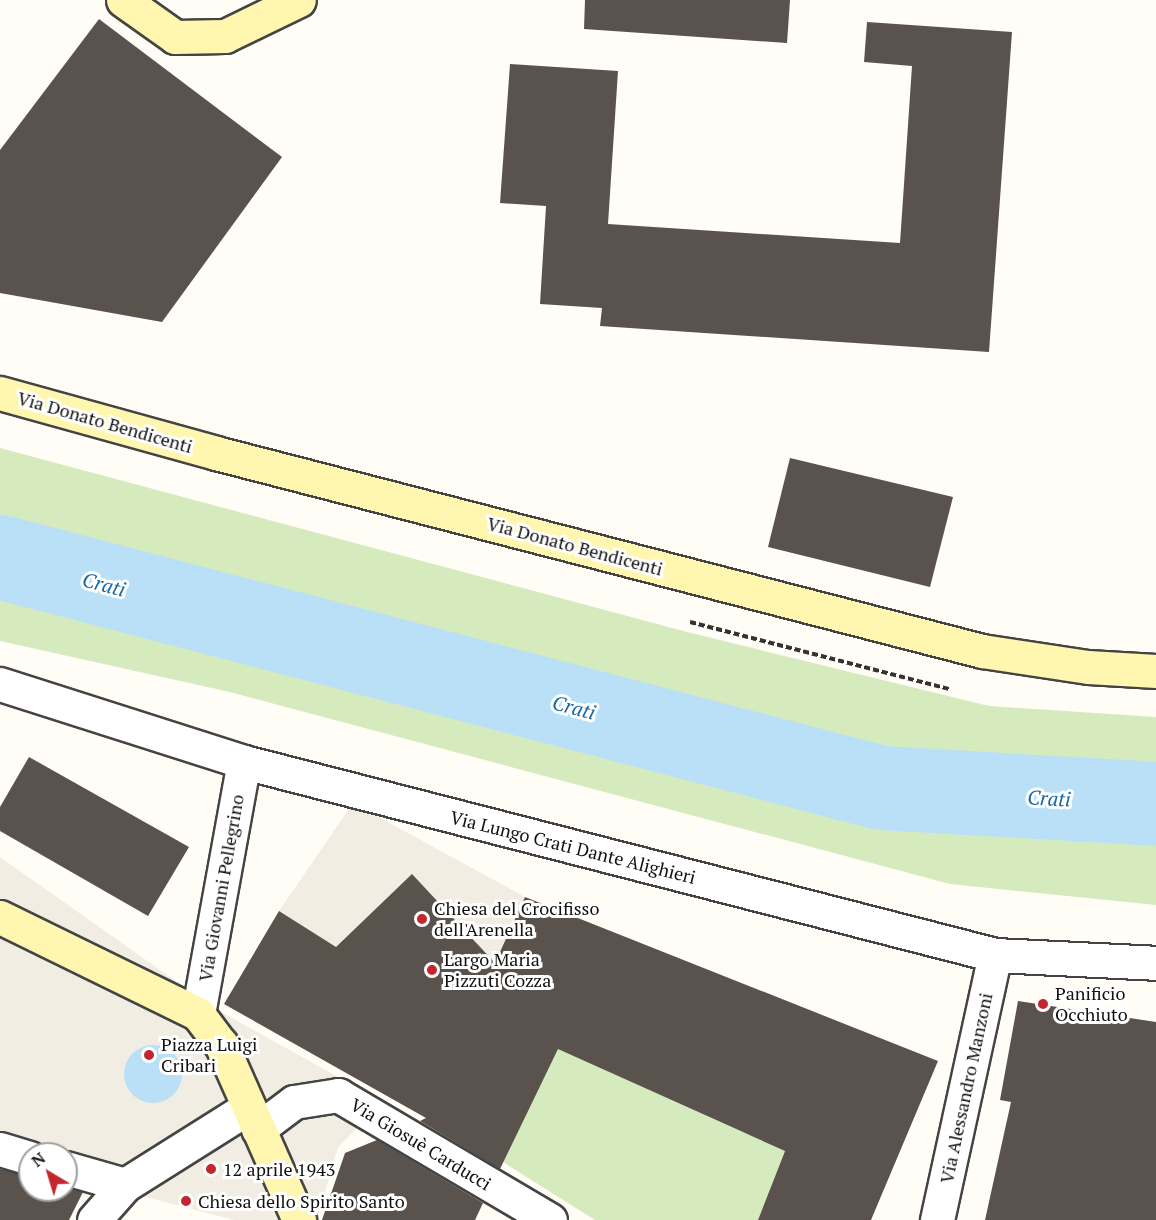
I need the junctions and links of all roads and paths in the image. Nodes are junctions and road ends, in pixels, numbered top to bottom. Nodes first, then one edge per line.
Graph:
1 (123, 0) edge
2 (299, 0) edge
3 (0, 393) edge
4 (1156, 671) edge
5 (0, 684) edge
6 (244, 762) junction
7 (0, 917) edge
8 (995, 955) junction
9 (1156, 963) edge
10 (198, 1014) junction
11 (254, 1118) junction
12 (0, 1149) edge
13 (18, 1154) edge
14 (78, 1171) edge
15 (125, 1185) junction
16 (94, 1220) edge
17 (299, 1220) edge
18 (550, 1220) edge
19 (937, 1220) edge

1 - 2 street
3 - 4 street, Via Donato Bendicenti
5 - 6 street, Via Lungo Crati Dante Alighieri
6 - 8 street, Via Lungo Crati Dante Alighieri
6 - 10 street, Via Giovanni Pellegrino
7 - 10 street
8 - 9 street, Via Lungo Crati Dante Alighieri
8 - 19 street, Via Alessandro Manzoni
10 - 11 street
11 - 15 street, Via Giosuè Carducci
11 - 17 street
11 - 18 street, Via Giosuè Carducci
12 - 13 street
14 - 15 street
15 - 16 street, Via Giosuè Carducci

